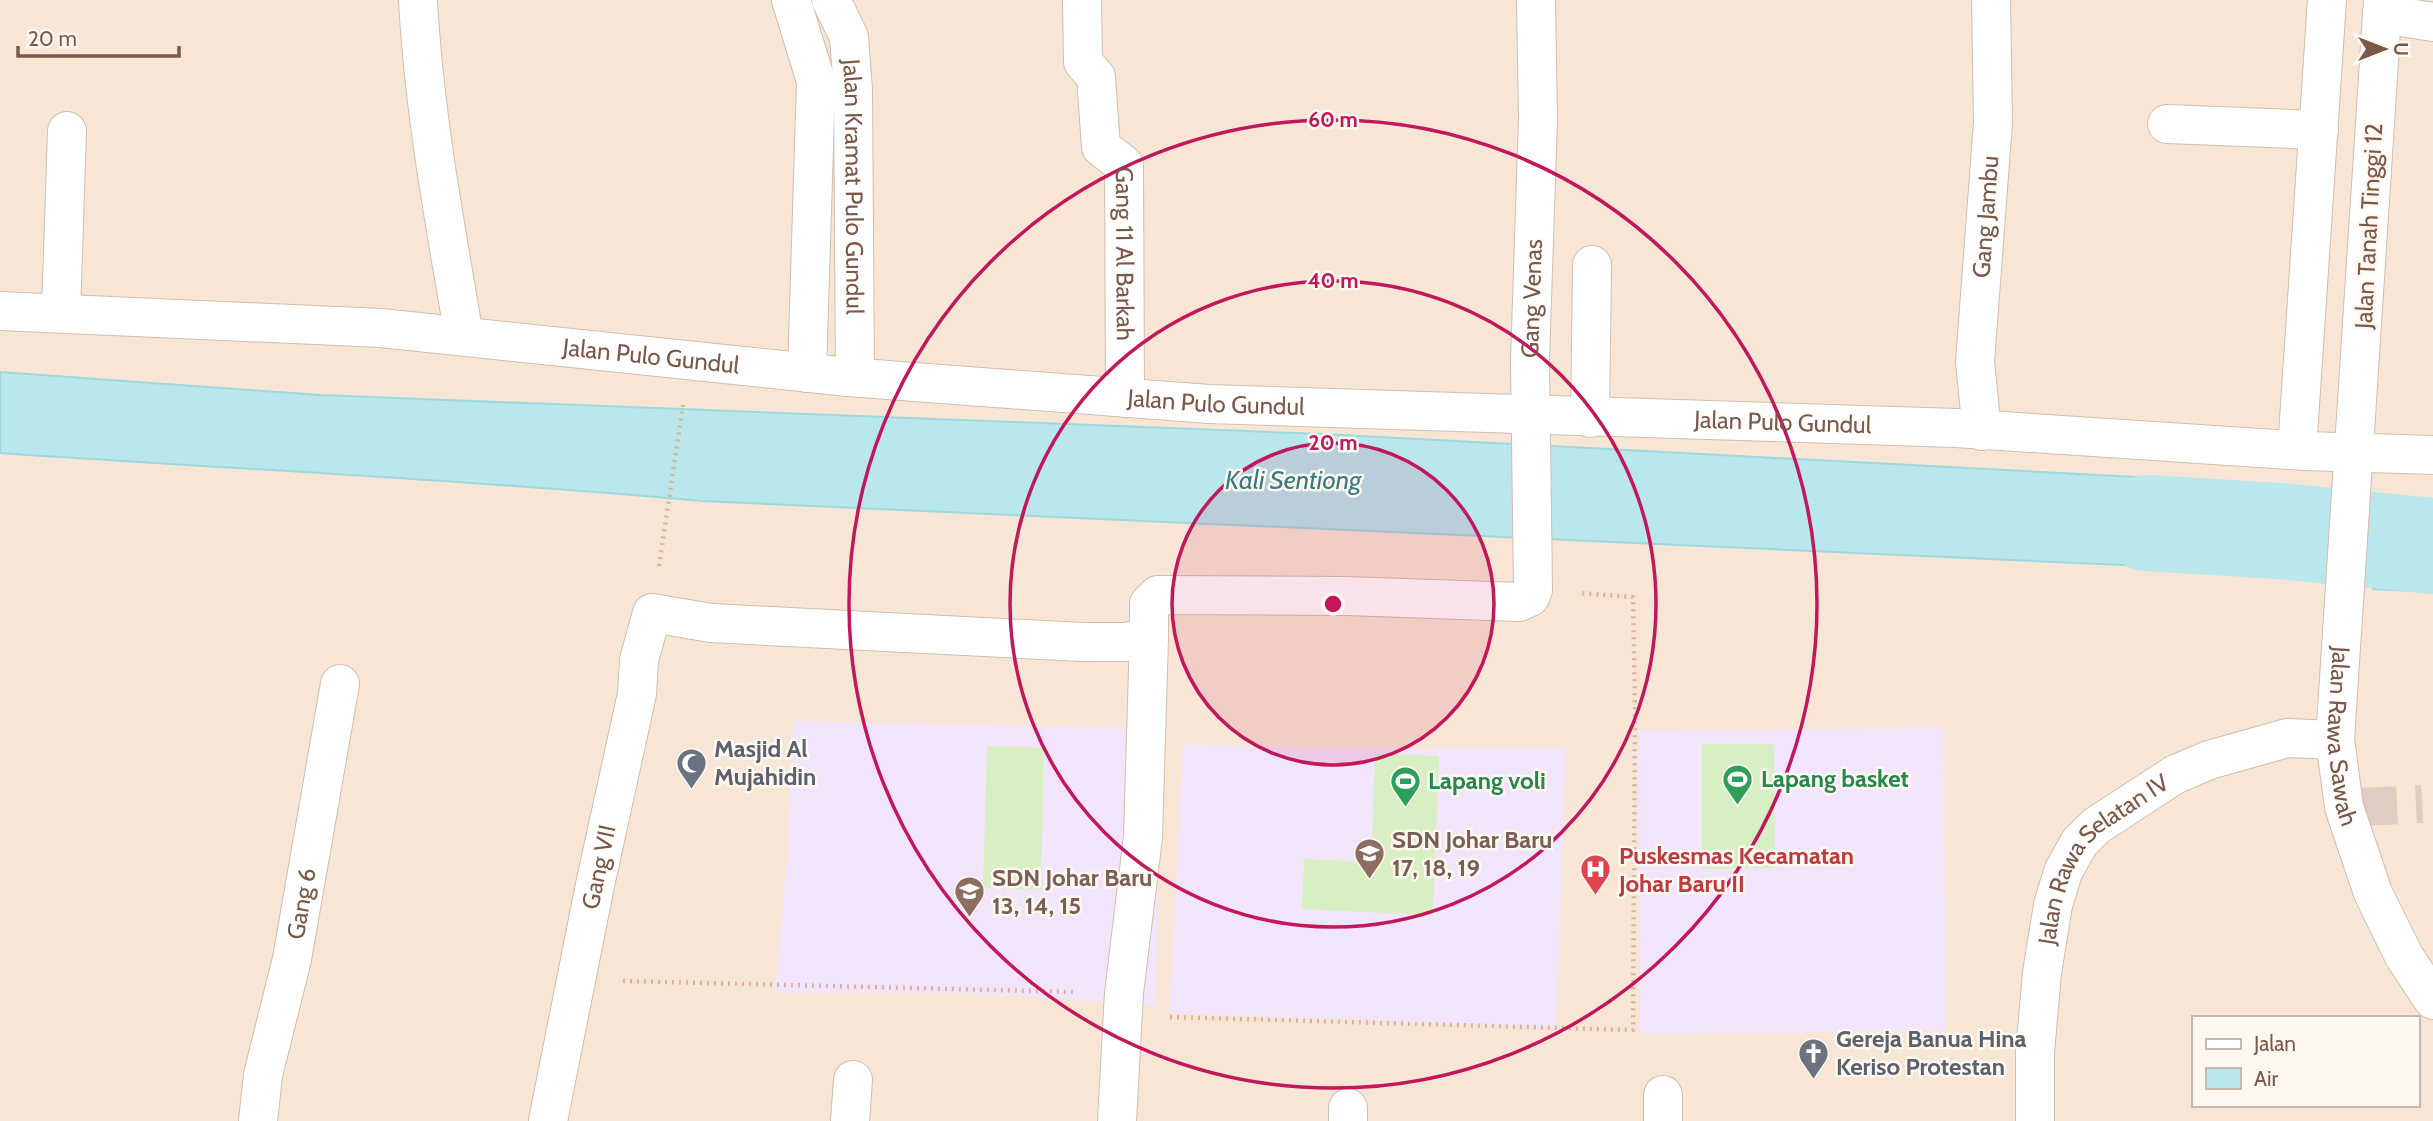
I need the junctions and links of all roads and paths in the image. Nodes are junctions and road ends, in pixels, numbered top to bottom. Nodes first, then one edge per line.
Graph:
1 (418, 0) edge
2 (791, 0) edge
3 (831, 0) edge
4 (1082, 0) edge
5 (1536, 0) edge
6 (1991, 0) edge
7 (2327, 0) edge
8 (2382, 7) edge
9 (2433, 22) edge
10 (2167, 124) dead end
11 (2319, 130) junction
12 (67, 131) dead end
13 (1592, 265) dead end
14 (0, 312) edge
15 (61, 313) junction
16 (464, 335) junction
17 (809, 373) junction
18 (851, 377) junction
19 (1125, 398) junction
20 (684, 399) dead end
21 (1590, 418) junction
22 (1532, 420) junction
23 (1982, 431) junction
24 (2301, 450) junction
25 (2433, 455) edge
26 (2351, 462) junction
27 (664, 530) dead end
28 (1531, 584) junction
29 (1149, 637) junction
30 (340, 684) dead end
31 (2336, 740) junction
32 (578, 972) junction
33 (1124, 993) junction
34 (2433, 1000) edge
35 (853, 1080) dead end
36 (258, 1121) edge
37 (548, 1121) edge
38 (850, 1121) edge
39 (1117, 1121) edge
40 (2035, 1121) edge

1 - 16 street
2 - 17 street
3 - 18 street, Jalan Kramat Pulo Gundul
4 - 19 street, Gang 11 Al Barkah
5 - 22 street, Gang Venas
6 - 23 street, Gang Jambu
7 - 11 street
8 - 9 street
8 - 26 street, Jalan Tanah Tinggi 12
10 - 11 street
11 - 24 street
12 - 15 street
13 - 21 street
14 - 15 street, Jalan Pulo Gundul
15 - 16 street, Jalan Pulo Gundul
16 - 17 street, Jalan Pulo Gundul
17 - 18 street, Jalan Pulo Gundul
18 - 19 street, Jalan Pulo Gundul
19 - 22 street, Jalan Pulo Gundul
20 - 27 path
21 - 22 street, Jalan Pulo Gundul
21 - 23 street, Jalan Pulo Gundul
22 - 28 street, Gang Venas
23 - 24 street, Jalan Pulo Gundul
24 - 26 street, Jalan Pulo Gundul
25 - 26 street, Jalan Pulo Gundul
26 - 31 street, Jalan Rawa Sawah
28 - 29 street
28 - 33 path
29 - 32 street, Gang VII
29 - 33 street
30 - 36 street, Gang 6
31 - 34 street, Jalan Rawa Sawah
31 - 40 street, Jalan Rawa Selatan IV
32 - 33 path
32 - 37 street, Gang VII
33 - 39 street
35 - 38 street

